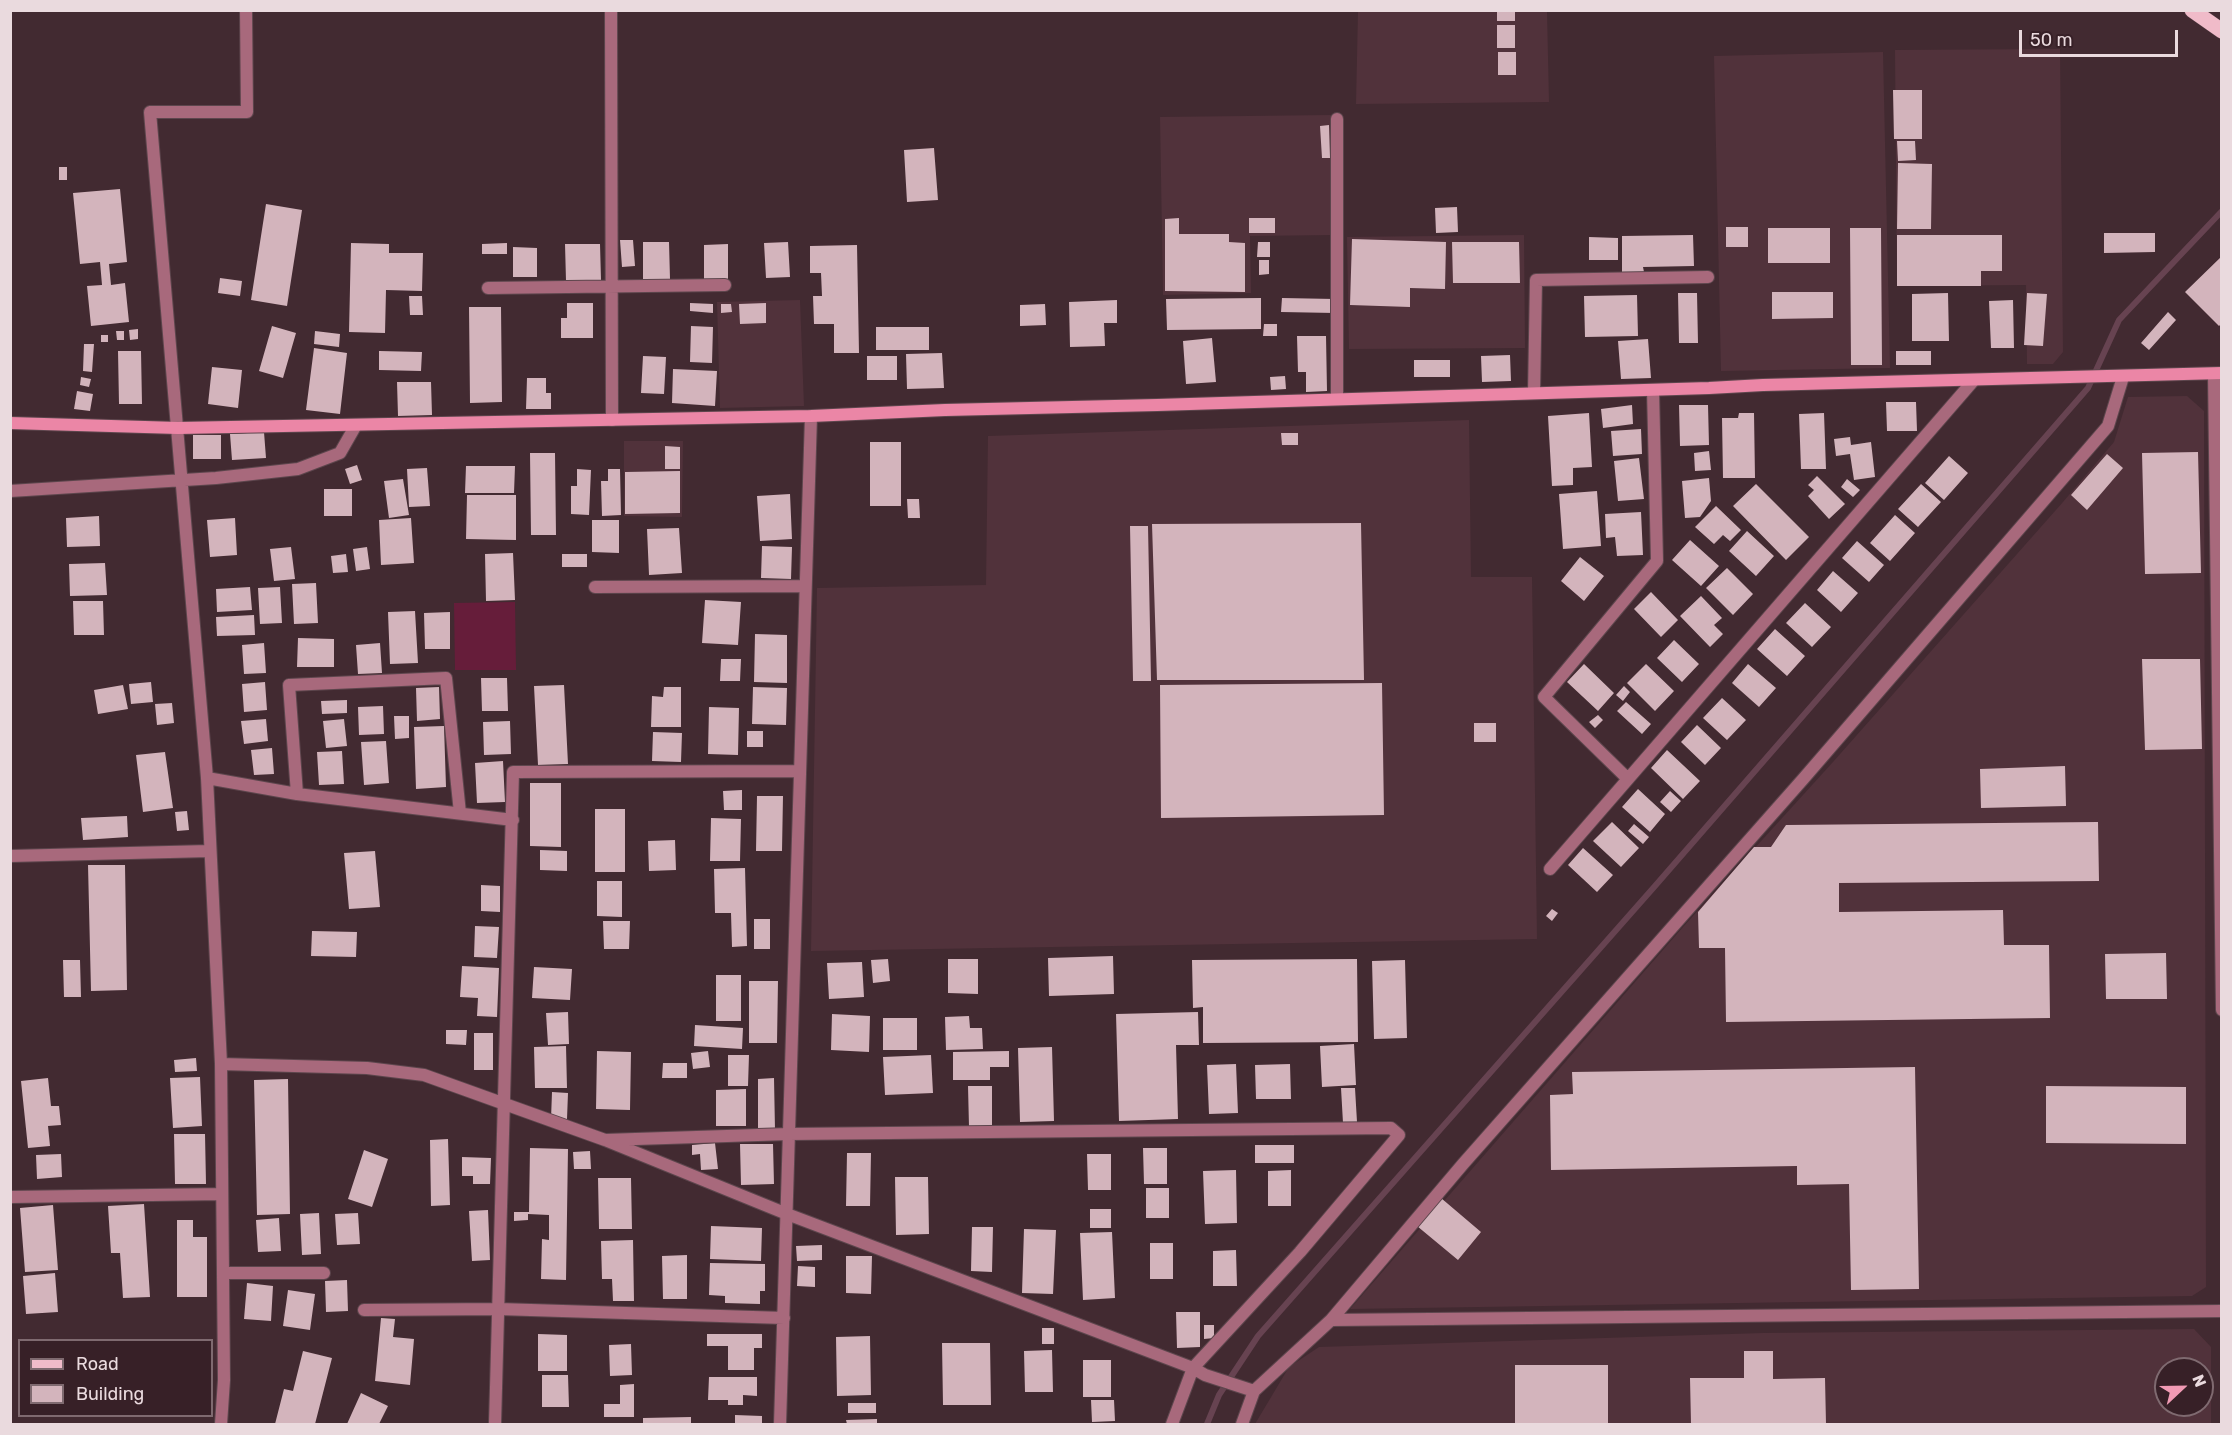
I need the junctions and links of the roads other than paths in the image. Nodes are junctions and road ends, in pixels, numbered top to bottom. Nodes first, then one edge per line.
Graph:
1 (246, 10) edge
2 (610, 10) edge
3 (2192, 10) edge
4 (2222, 31) edge
5 (1337, 119) dead end
6 (1708, 277) dead end
7 (725, 285) dead end
8 (611, 287) junction
9 (488, 288) dead end
10 (2218, 373) edge
11 (2121, 377) junction
12 (1974, 380) junction
13 (1653, 390) junction
14 (1534, 393) junction
15 (1337, 399) junction
16 (811, 416) junction
17 (612, 420) junction
18 (10, 423) edge
19 (356, 425) junction
20 (178, 428) junction
21 (182, 480) junction
22 (10, 491) edge
23 (806, 586) junction
24 (595, 587) dead end
25 (799, 771) junction
26 (207, 778) junction
27 (1628, 779) junction
28 (297, 794) junction
29 (460, 813) junction
30 (513, 820) junction
31 (209, 851) junction
32 (10, 856) edge
33 (1550, 869) dead end
34 (2222, 1010) edge
35 (221, 1064) junction
36 (505, 1106) junction
37 (788, 1134) junction
38 (605, 1140) junction
39 (222, 1194) junction
40 (10, 1197) edge
41 (787, 1214) junction
42 (223, 1273) junction
43 (324, 1273) dead end
44 (500, 1309) junction
45 (364, 1310) dead end
46 (2222, 1311) edge
47 (784, 1318) junction
48 (1331, 1320) junction
49 (1193, 1368) junction
50 (1254, 1390) junction
51 (221, 1425) edge
52 (495, 1425) edge
53 (780, 1425) edge
54 (1172, 1425) edge
55 (1242, 1425) edge

1 - 20 street
2 - 8 street
3 - 4 main road
5 - 15 street
6 - 14 street
7 - 8 street
8 - 9 street
8 - 17 street
10 - 11 street
10 - 34 street
11 - 12 street
11 - 48 street
12 - 13 street
12 - 27 street
13 - 14 street
13 - 27 street
14 - 15 street
15 - 16 street
16 - 17 street
16 - 23 street
17 - 19 street
18 - 20 street
19 - 20 street
19 - 21 street
20 - 21 street
21 - 22 street
21 - 26 street
23 - 24 street
23 - 25 street
25 - 30 street
25 - 37 street
26 - 28 street
26 - 31 street
27 - 33 street
28 - 29 street
28 - 29 street
29 - 30 street
30 - 36 street
31 - 32 street
31 - 35 street
35 - 36 street
35 - 39 street
36 - 38 street
36 - 44 street
37 - 38 street
37 - 41 street
37 - 49 street
38 - 41 street
39 - 40 street
39 - 42 street
41 - 47 street
41 - 49 street
42 - 43 street
42 - 51 street
44 - 45 street
44 - 47 street
44 - 52 street
46 - 48 street
47 - 53 street
48 - 50 street
49 - 50 street
49 - 54 street
50 - 55 street

